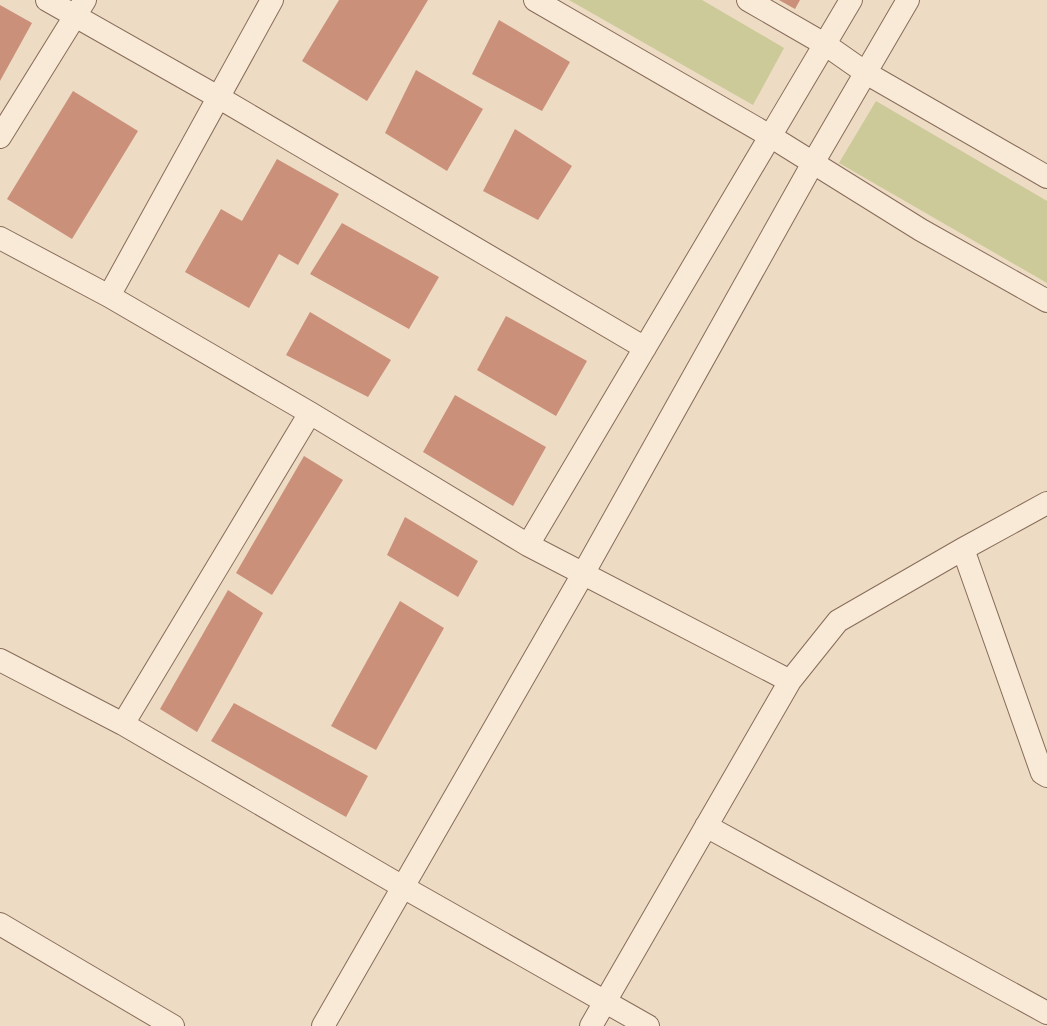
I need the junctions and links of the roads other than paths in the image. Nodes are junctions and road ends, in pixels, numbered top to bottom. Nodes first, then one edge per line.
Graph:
1 (47, 0) edge
2 (272, 0) edge
3 (535, 0) edge
4 (748, 0) edge
5 (851, 0) edge
6 (908, 0) edge
7 (80, 8) edge
8 (826, 45) junction
9 (866, 73) junction
10 (218, 97) junction
11 (770, 136) junction
12 (0, 137) edge
13 (813, 163) junction
14 (1047, 177) edge
15 (0, 238) edge
16 (109, 296) junction
17 (1047, 301) edge
18 (645, 348) junction
19 (310, 413) junction
20 (1047, 503) edge
21 (528, 545) junction
22 (963, 548) junction
23 (583, 574) junction
24 (2, 665) edge
25 (790, 680) junction
26 (123, 724) junction
27 (1047, 776) edge
28 (706, 826) junction
29 (403, 887) junction
30 (0, 924) edge
31 (605, 1002) junction
32 (1047, 1013) edge
33 (173, 1026) edge
34 (323, 1026) edge
35 (591, 1026) edge
36 (648, 1026) edge

1 - 7 street
2 - 10 street
3 - 11 street
4 - 8 street
5 - 8 street
6 - 9 street
7 - 10 street
7 - 12 street
8 - 9 street
8 - 11 street
9 - 13 street
9 - 14 street
10 - 16 street
10 - 18 street
11 - 13 street
11 - 18 street
13 - 17 street
13 - 23 street
15 - 16 street
16 - 19 street
18 - 21 street
19 - 21 street
19 - 26 street
20 - 22 street
21 - 23 street
22 - 25 street
22 - 27 street
23 - 25 street
23 - 29 street
24 - 26 street
25 - 28 street
26 - 29 street
28 - 31 street
28 - 32 street
29 - 31 street
29 - 34 street
30 - 33 street
31 - 35 street
31 - 36 street

